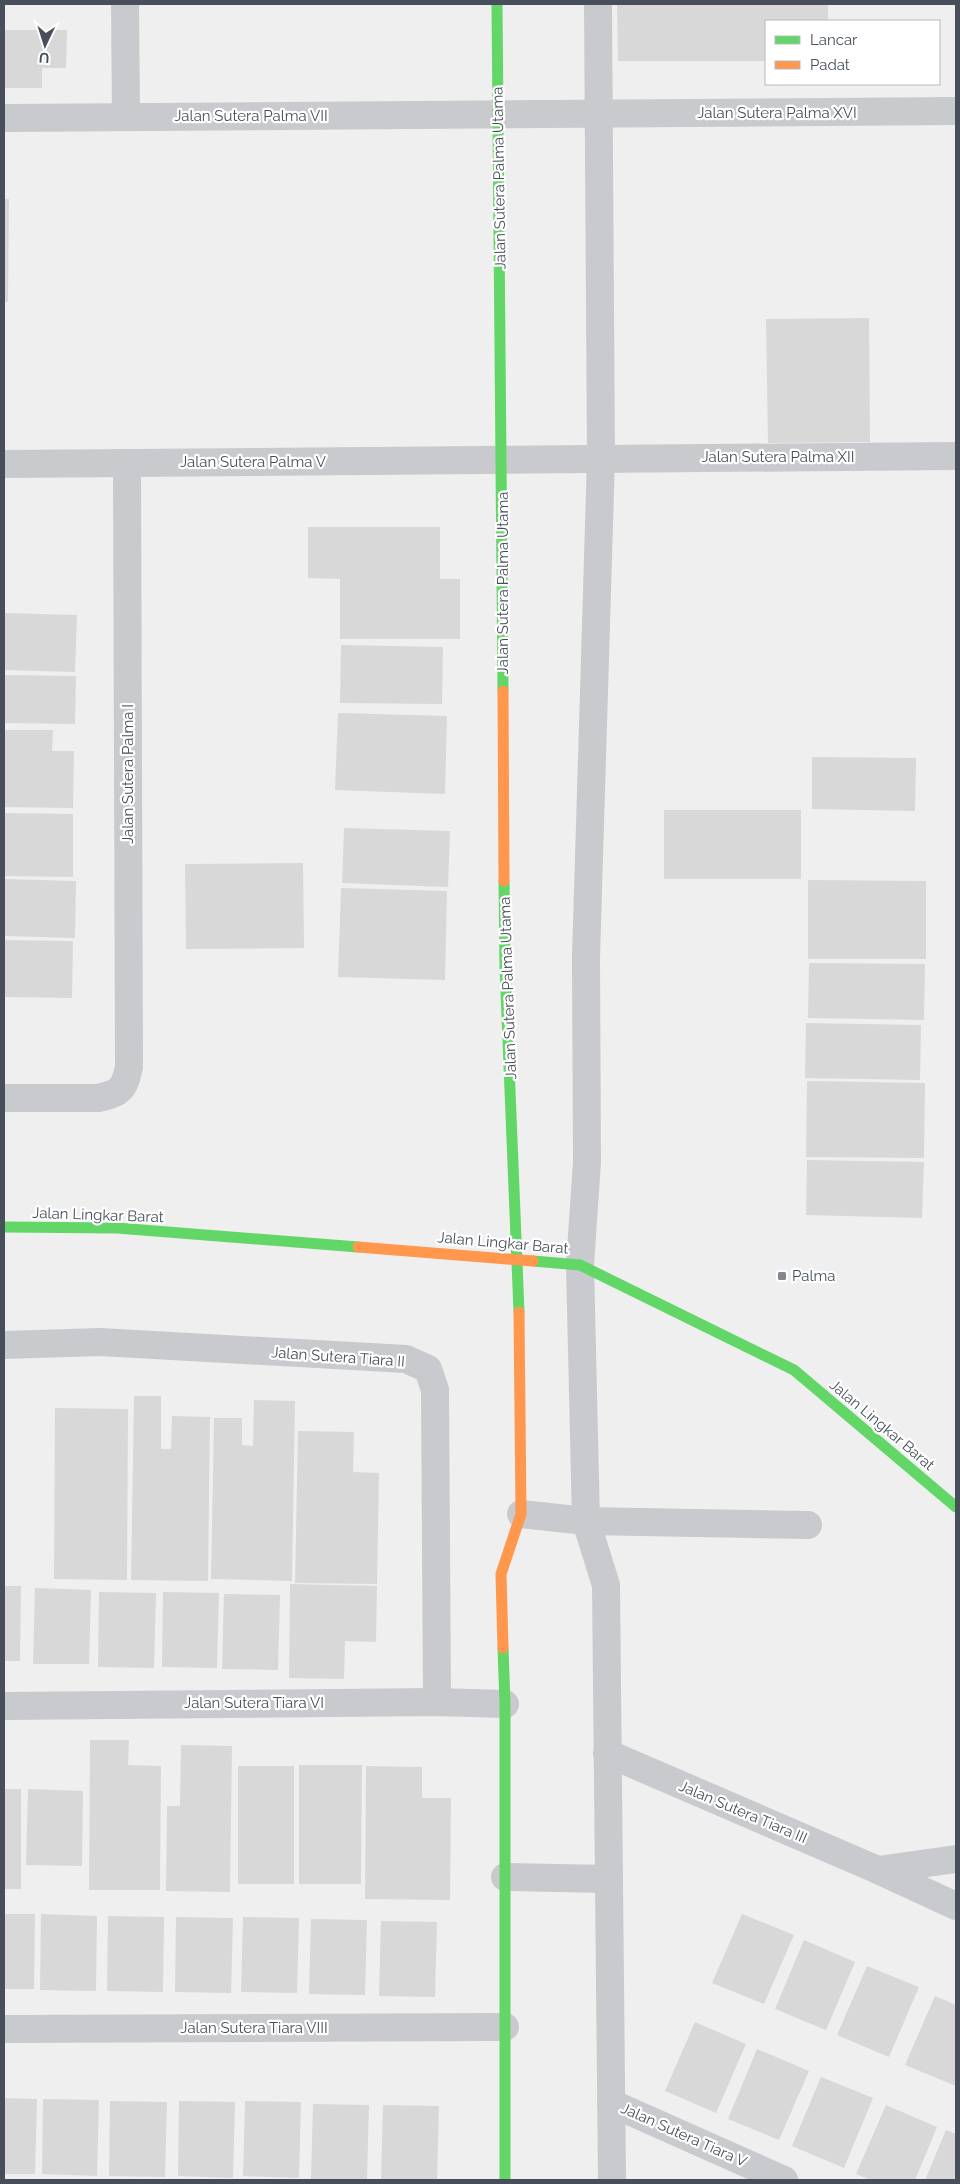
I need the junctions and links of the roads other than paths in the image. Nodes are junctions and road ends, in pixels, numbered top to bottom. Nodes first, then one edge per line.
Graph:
1 (125, 4) edge
2 (497, 4) edge
3 (598, 4) edge
4 (956, 111) edge
5 (498, 114) junction
6 (598, 114) junction
7 (126, 117) junction
8 (4, 118) edge
9 (956, 456) edge
10 (600, 458) junction
11 (502, 460) junction
12 (127, 463) junction
13 (4, 464) edge
14 (4, 1098) edge
15 (4, 1228) edge
16 (518, 1259) junction
17 (580, 1265) junction
18 (4, 1345) edge
19 (956, 1507) edge
20 (521, 1514) junction
21 (586, 1521) junction
22 (808, 1525) dead end
23 (437, 1702) junction
24 (505, 1704) junction
25 (4, 1706) edge
26 (607, 1754) junction
27 (956, 1859) edge
28 (878, 1870) junction
29 (505, 1876) junction
30 (609, 1879) junction
31 (956, 1906) edge
32 (504, 2027) junction
33 (4, 2029) edge
34 (611, 2103) junction
35 (505, 2180) edge
36 (612, 2180) edge
37 (784, 2180) edge

1 - 7 street
2 - 5 street, Jalan Sutera Palma Utama
3 - 6 street
4 - 6 street, Jalan Sutera Palma XVI
5 - 6 street, Jalan Sutera Palma XVI
5 - 7 street, Jalan Sutera Palma VII
5 - 11 street, Jalan Sutera Palma Utama
6 - 10 street
7 - 8 street, Jalan Sutera Palma VII
9 - 10 street, Jalan Sutera Palma XII
10 - 11 street, Jalan Sutera Palma XII
10 - 17 street
11 - 12 street, Jalan Sutera Palma V
11 - 16 street, Jalan Sutera Palma Utama
12 - 13 street, Jalan Sutera Palma V
12 - 14 street, Jalan Sutera Palma I
15 - 16 street, Jalan Lingkar Barat
16 - 17 street, Jalan Lingkar Barat
16 - 20 street, Jalan Sutera Palma Utama
17 - 19 street, Jalan Lingkar Barat
17 - 21 street
18 - 23 street, Jalan Sutera Tiara II
20 - 21 street
20 - 24 street, Jalan Sutera Palma Utama
21 - 22 street
21 - 26 street
23 - 24 street, Jalan Sutera Tiara VI
23 - 25 street, Jalan Sutera Tiara VI
24 - 29 street, Jalan Sutera Palma Utama
26 - 28 street, Jalan Sutera Tiara III
26 - 30 street
27 - 28 street
28 - 31 street, Jalan Sutera Tiara III
29 - 30 street
29 - 32 street, Jalan Sutera Palma Utama
30 - 34 street
32 - 33 street, Jalan Sutera Tiara VIII
32 - 35 street, Jalan Sutera Palma Utama
34 - 36 street
34 - 37 street, Jalan Sutera Tiara V

